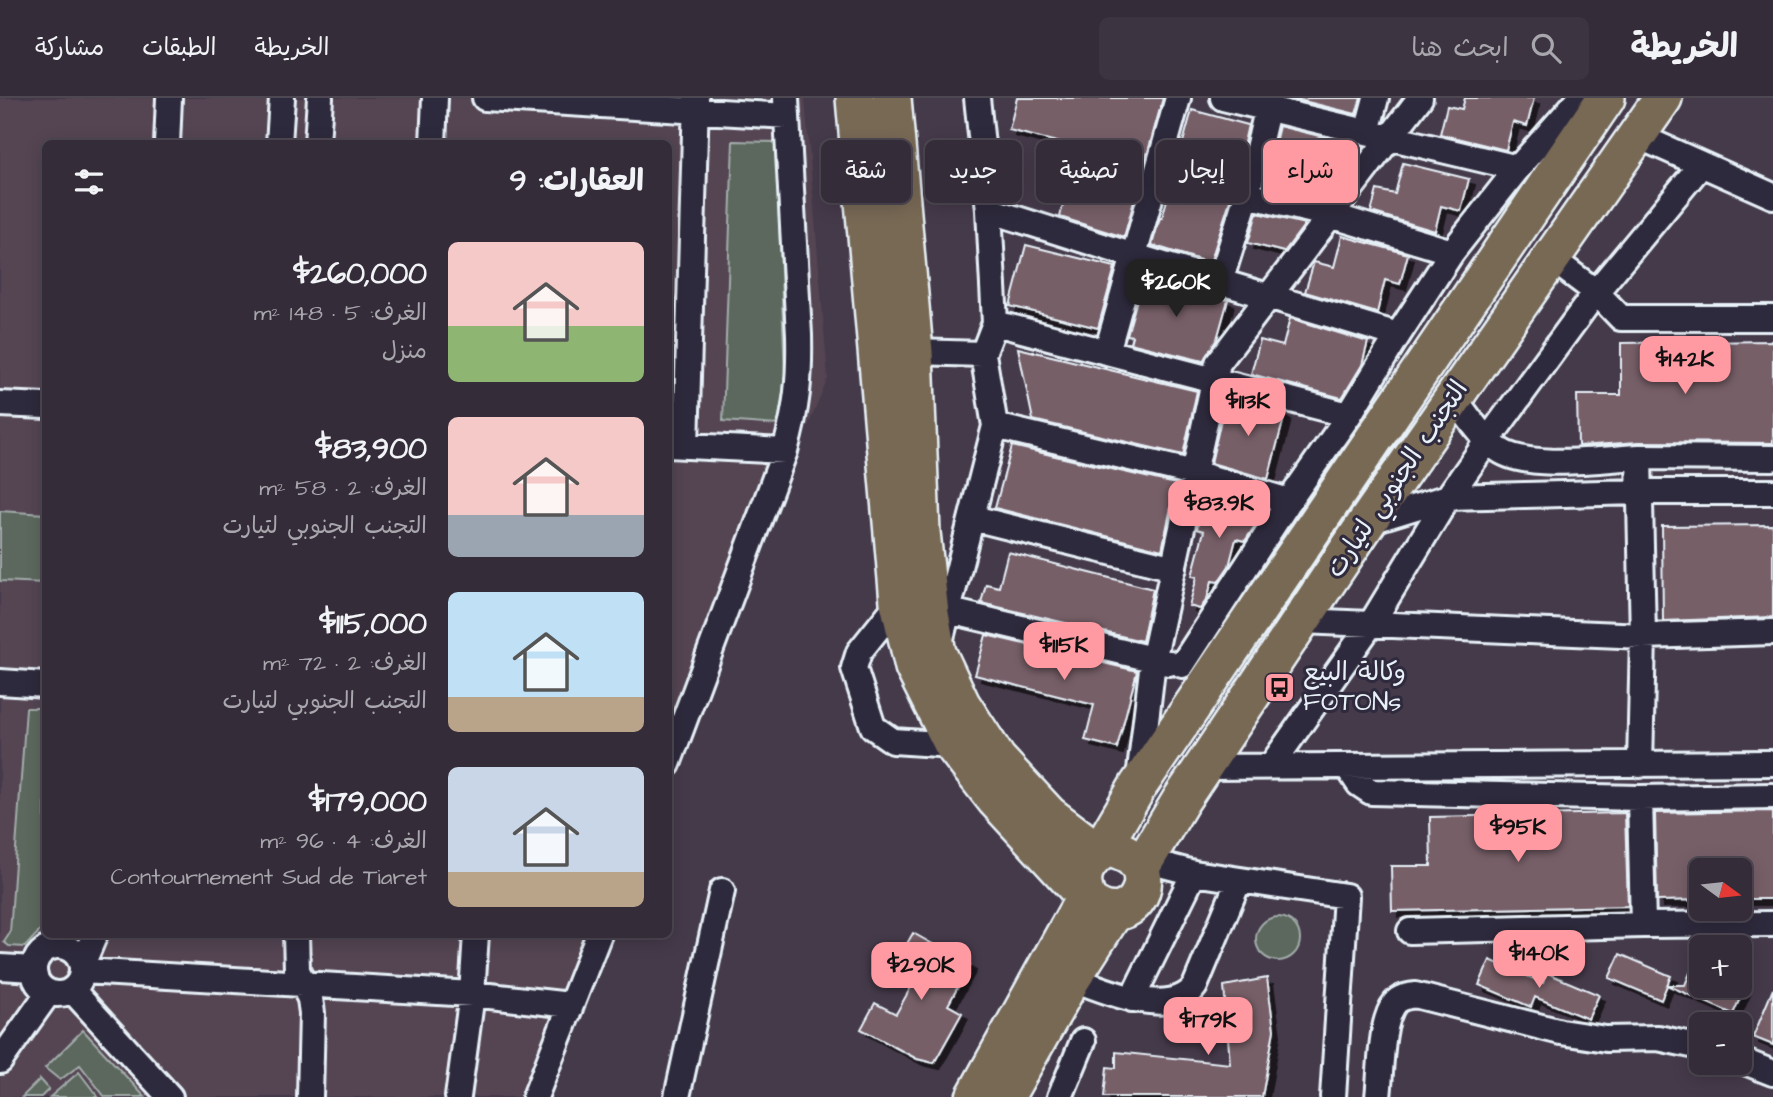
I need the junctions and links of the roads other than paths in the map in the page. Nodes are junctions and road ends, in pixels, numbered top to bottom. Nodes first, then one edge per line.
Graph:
1 (169, 98) edge
2 (282, 98) edge
3 (320, 98) edge
4 (435, 98) edge
5 (485, 98) edge
6 (855, 98) edge
7 (892, 98) edge
8 (976, 98) edge
9 (1178, 98) edge
10 (1223, 98) edge
11 (1376, 98) edge
12 (1420, 98) edge
13 (1663, 98) edge
14 (1583, 99) edge
15 (1269, 103) edge
16 (696, 104) edge
17 (787, 107) edge
18 (1379, 134) junction
19 (1638, 136) junction
20 (167, 140) edge
21 (279, 140) edge
22 (317, 140) edge
23 (433, 140) edge
24 (1701, 165) junction
25 (1518, 168) junction
26 (1249, 187) edge
27 (1249, 195) edge
28 (1773, 196) edge
29 (1245, 203) edge
30 (989, 210) junction
31 (1331, 215) junction
32 (1452, 252) junction
33 (1135, 256) junction
34 (1551, 258) junction
35 (1220, 282) junction
36 (1596, 292) junction
37 (1269, 296) junction
38 (1773, 318) edge
39 (995, 323) junction
40 (1398, 335) junction
41 (914, 352) junction
42 (1107, 352) junction
43 (984, 354) junction
44 (1215, 379) junction
45 (1453, 397) junction
46 (0, 404) edge
47 (42, 406) edge
48 (1349, 415) junction
49 (995, 426) junction
50 (1488, 440) junction
51 (677, 445) edge
52 (785, 451) junction
53 (1639, 457) junction
54 (1773, 458) edge
55 (1194, 473) junction
56 (1639, 492) junction
57 (1773, 492) edge
58 (1448, 497) junction
59 (1289, 501) junction
60 (973, 518) junction
61 (1367, 522) junction
62 (1174, 568) junction
63 (899, 602) junction
64 (950, 611) junction
65 (1302, 621) junction
66 (1371, 624) junction
67 (1773, 632) edge
68 (1643, 636) junction
69 (937, 653) junction
70 (1153, 661) junction
71 (1197, 673) junction
72 (0, 682) edge
73 (42, 685) edge
74 (675, 730) edge
75 (953, 746) junction
76 (1773, 763) edge
77 (1640, 765) junction
78 (1271, 766) junction
79 (1348, 766) junction
80 (1204, 767) junction
81 (1138, 786) junction
82 (1773, 796) edge
83 (1640, 798) junction
84 (1099, 853) junction
85 (1142, 863) junction
86 (1194, 873) junction
87 (1240, 880) junction
88 (722, 891) dead end
89 (1100, 904) junction
90 (1773, 924) edge
91 (1643, 925) junction
92 (1410, 931) dead end
93 (92, 938) edge
94 (296, 938) edge
95 (476, 938) edge
96 (597, 938) edge
97 (44, 951) edge
98 (0, 967) edge
99 (1072, 978) junction
100 (71, 980) junction
101 (303, 984) junction
102 (472, 994) junction
103 (1132, 999) junction
104 (570, 1005) junction
105 (1083, 1041) dead end
106 (1689, 1044) edge
107 (0, 1061) edge
108 (1752, 1065) edge
109 (1773, 1073) edge
110 (170, 1097) edge
111 (310, 1097) edge
112 (458, 1097) edge
113 (535, 1097) edge
114 (677, 1097) edge
115 (975, 1097) edge
116 (1005, 1097) edge
117 (1060, 1097) edge
118 (1333, 1097) edge
119 (1378, 1097) edge

1 - 20 street
2 - 21 street
3 - 22 street
4 - 23 street
5 - 16 street
6 - 63 highway
7 - 41 highway
8 - 30 street
9 - 33 street
10 - 15 street
11 - 18 street
12 - 18 street
13 - 19 highway, التجنب الجنوبي لتيارت
14 - 25 street
14 - 71 highway, التجنب الجنوبي لتيارت
15 - 18 street
15 - 26 street
16 - 17 street
16 - 51 street
17 - 52 street
18 - 25 street
18 - 31 street
19 - 24 street
19 - 34 highway, التجنب الجنوبي لتيارت
24 - 28 street
24 - 36 street
25 - 32 street
27 - 31 street
29 - 35 street
30 - 33 street
30 - 39 street
31 - 32 street
31 - 37 street
32 - 40 street
33 - 35 street
33 - 42 street
34 - 36 street
34 - 45 highway, التجنب الجنوبي لتيارت
35 - 37 street
36 - 38 street
36 - 50 street
37 - 40 street
37 - 44 street
39 - 42 street
39 - 43 street
40 - 48 street
41 - 43 street
41 - 69 highway
42 - 44 street
43 - 49 street
44 - 48 street
44 - 55 street
45 - 50 street
45 - 61 highway, التجنب الجنوبي لتيارت
46 - 47 street
48 - 59 street
49 - 55 street
49 - 60 street
50 - 53 street
50 - 58 street
51 - 52 street
52 - 74 street
53 - 54 street
53 - 56 street
55 - 59 street
55 - 62 street
56 - 57 street
56 - 58 street
56 - 68 street
58 - 61 street
58 - 66 street
59 - 71 street
60 - 62 street
60 - 64 street
61 - 65 highway, التجنب الجنوبي لتيارت
62 - 70 street
63 - 75 highway
63 - 75 street
64 - 69 street
64 - 70 street
65 - 66 street
65 - 80 highway, التجنب الجنوبي لتيارت
66 - 68 street
66 - 78 street
67 - 68 street
68 - 77 street
69 - 84 highway
70 - 71 street
70 - 81 street
71 - 81 highway, التجنب الجنوبي لتيارت
72 - 73 street
75 - 89 highway
76 - 77 street
77 - 79 street
78 - 79 street
78 - 80 street
79 - 83 street
80 - 85 highway, التجنب الجنوبي لتيارت
81 - 84 highway, التجنب الجنوبي لتيارت
82 - 83 street
83 - 91 street
84 - 85 highway
84 - 89 highway
85 - 86 street
85 - 89 highway
86 - 87 street
86 - 103 street
87 - 103 street
87 - 118 street
88 - 114 street
89 - 99 highway
89 - 115 highway
90 - 91 street
91 - 92 street
93 - 100 street
94 - 101 street
95 - 102 street
96 - 104 street
97 - 98 street
97 - 100 street
97 - 100 street
99 - 103 street
99 - 116 highway
100 - 101 street
100 - 107 street
100 - 110 street
101 - 102 street
101 - 111 street
102 - 104 street
102 - 112 street
104 - 113 street
105 - 117 street
106 - 119 street
108 - 109 street

